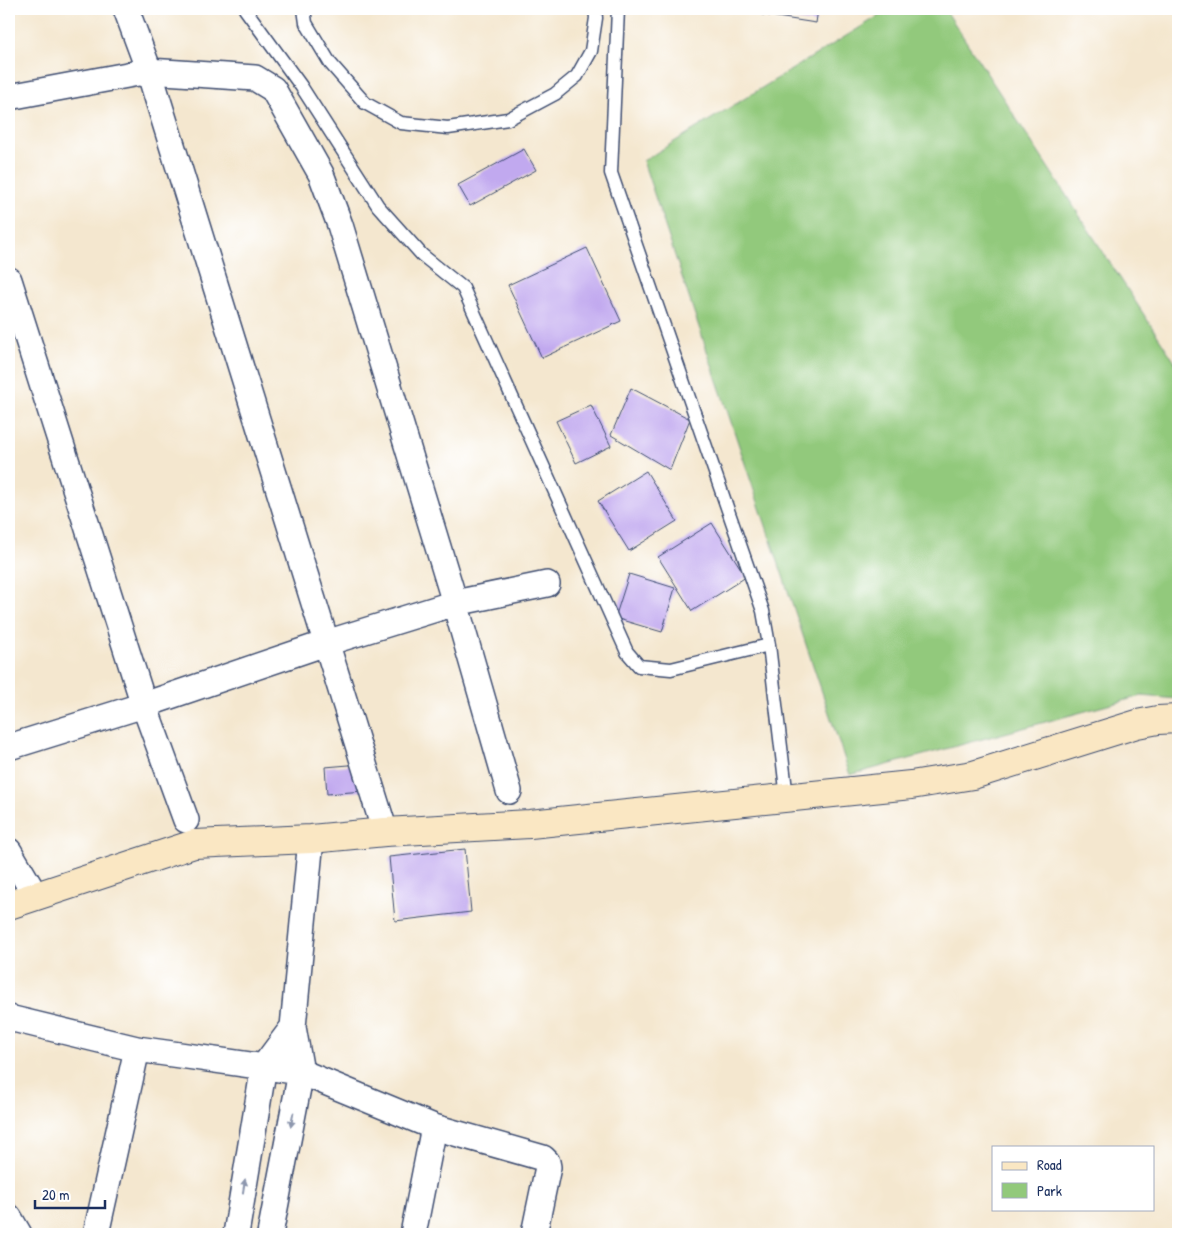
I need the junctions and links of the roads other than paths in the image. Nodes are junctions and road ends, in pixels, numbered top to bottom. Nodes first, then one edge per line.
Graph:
1 (126, 9) edge
2 (246, 9) edge
3 (304, 9) edge
4 (595, 9) edge
5 (618, 9) edge
6 (149, 71) junction
7 (9, 97) edge
8 (9, 280) edge
9 (547, 584) dead end
10 (455, 603) junction
11 (326, 643) junction
12 (770, 645) junction
13 (144, 705) junction
14 (1178, 719) edge
15 (9, 747) edge
16 (508, 790) dead end
17 (786, 798) junction
18 (186, 820) dead end
19 (385, 832) junction
20 (311, 840) junction
21 (9, 851) edge
22 (35, 895) junction
23 (9, 905) edge
24 (9, 1018) edge
25 (293, 1027) junction
26 (136, 1049) junction
27 (264, 1066) junction
28 (301, 1072) junction
29 (434, 1127) junction
30 (9, 1217) edge
31 (19, 1234) edge
32 (96, 1234) edge
33 (236, 1234) edge
34 (270, 1234) edge
35 (413, 1234) edge
36 (534, 1234) edge

1 - 6 street
2 - 12 lane
3 - 4 lane
5 - 12 lane
6 - 7 street
6 - 10 street
6 - 11 street
8 - 13 street
9 - 10 street
10 - 11 street
10 - 16 street
11 - 13 street
11 - 19 street
12 - 17 lane
13 - 15 street
13 - 18 street
14 - 17 street
17 - 19 street
19 - 20 street
20 - 22 street
20 - 25 street
21 - 22 street
22 - 23 street
24 - 26 street
25 - 27 street
25 - 28 street
26 - 27 street
26 - 32 street
27 - 28 street
33 -> 27 street
28 - 29 street
28 -> 34 street
29 - 35 street
29 - 36 street
30 - 31 street

